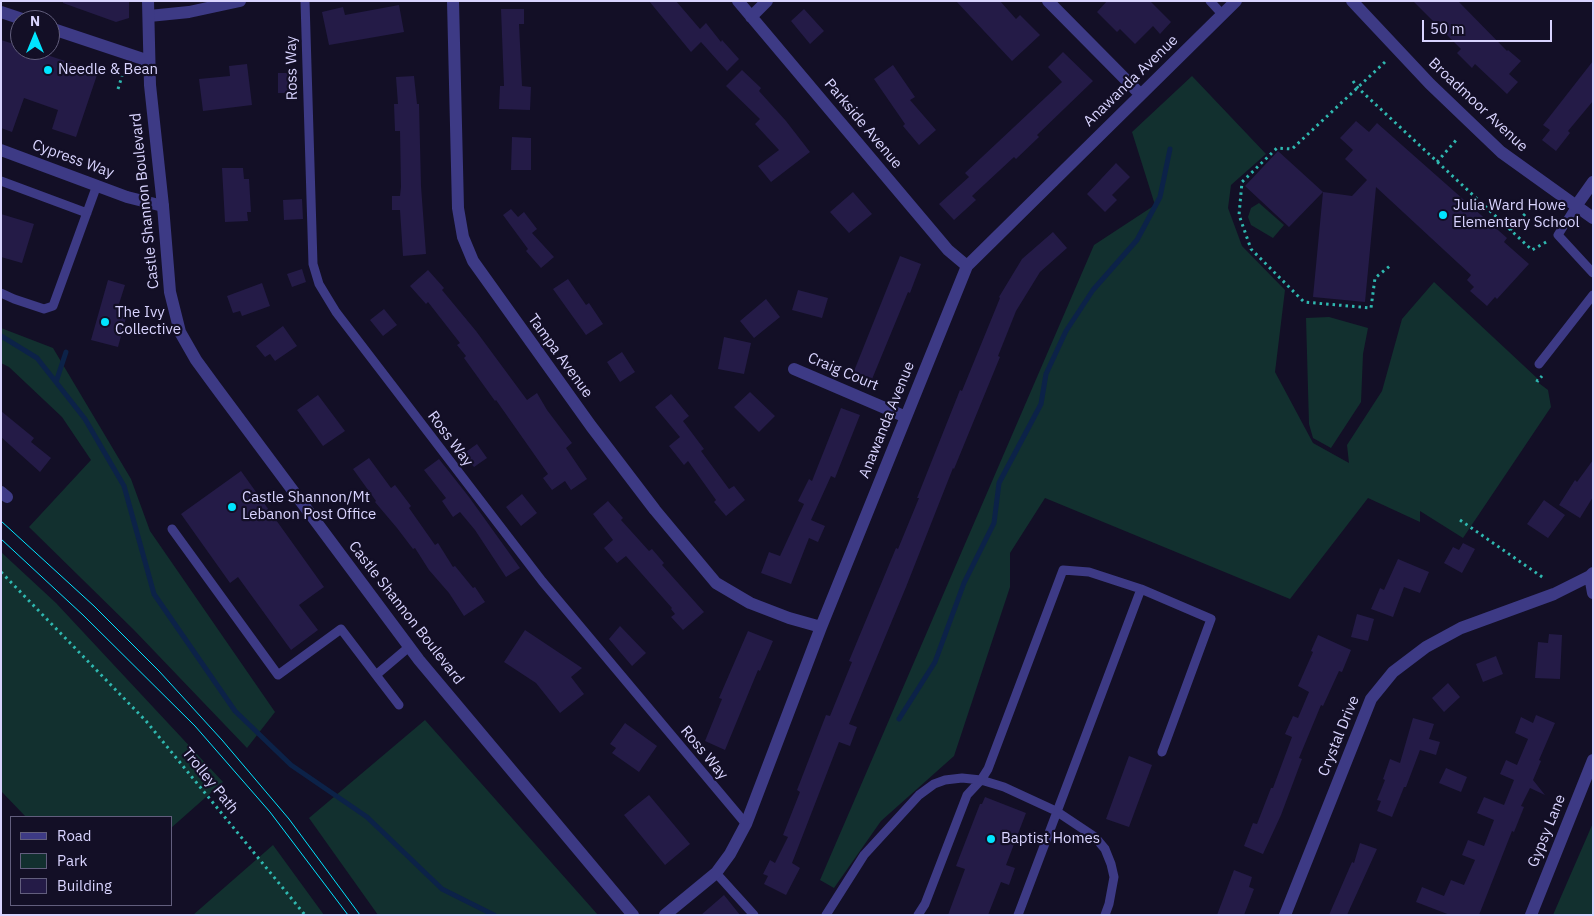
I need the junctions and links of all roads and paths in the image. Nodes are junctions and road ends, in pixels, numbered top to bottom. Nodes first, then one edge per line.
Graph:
1 (148, 1) edge
2 (240, 1) edge
3 (304, 1) edge
4 (453, 1) edge
5 (738, 1) edge
6 (767, 1) edge
7 (1048, 1) edge
8 (1210, 1) edge
9 (1236, 1) edge
10 (1352, 1) edge
11 (1222, 14) junction
12 (149, 16) junction
13 (751, 17) junction
14 (60, 31) edge
15 (149, 61) junction
16 (1385, 62) dead end
17 (122, 76) dead end
18 (1353, 80) dead end
19 (1358, 88) junction
20 (118, 89) dead end
21 (1140, 94) junction
22 (1458, 138) dead end
23 (1, 150) edge
24 (1437, 162) junction
25 (1, 181) edge
26 (1593, 182) edge
27 (96, 185) junction
28 (1540, 197) dead end
29 (163, 206) junction
30 (1576, 206) junction
31 (86, 213) junction
32 (1593, 218) edge
33 (1510, 230) junction
34 (1558, 235) junction
35 (1391, 265) dead end
36 (967, 266) junction
37 (1593, 272) edge
38 (1, 293) edge
39 (1593, 295) edge
40 (1539, 364) dead end
41 (794, 369) dead end
42 (906, 417) junction
43 (1460, 520) dead end
44 (172, 530) dead end
45 (1, 572) edge
46 (1591, 575) edge
47 (1545, 579) dead end
48 (1141, 589) junction
49 (1593, 593) edge
50 (821, 627) junction
51 (409, 647) junction
52 (376, 675) junction
53 (399, 706) dead end
54 (1162, 752) dead end
55 (1593, 760) edge
56 (981, 780) junction
57 (1056, 811) junction
58 (746, 824) junction
59 (716, 873) junction
60 (304, 915) edge
61 (633, 915) edge
62 (665, 915) edge
63 (754, 915) edge
64 (826, 915) edge
65 (918, 915) edge
66 (1018, 915) edge
67 (1105, 915) edge
68 (1285, 915) edge
69 (1531, 915) edge

1 - 12 street, Castle Shannon Boulevard
2 - 12 street
3 - 58 lane, Ross Way
4 - 50 street, Tampa Avenue
5 - 13 street, Parkside Avenue
6 - 13 street
7 - 21 street
8 - 11 lane
9 - 11 street, Anawanda Avenue
10 - 30 street, Broadmoor Avenue
11 - 21 street, Anawanda Avenue
12 - 15 street, Castle Shannon Boulevard
13 - 36 street, Parkside Avenue
14 - 15 street
15 - 29 street, Castle Shannon Boulevard
16 - 19 path
17 - 20 path
18 - 19 path
19 - 24 path
19 - 35 path
21 - 36 street, Anawanda Avenue
22 - 24 path
23 - 27 street, Cypress Way
24 - 33 path
25 - 31 lane
26 - 30 street
27 - 29 street, Cypress Way
27 - 31 lane
28 - 33 path
29 - 51 street, Castle Shannon Boulevard
30 - 32 street, Broadmoor Avenue
30 - 34 lane
31 - 38 lane
33 - 34 path
34 - 37 lane
36 - 42 street, Anawanda Avenue
39 - 40 lane
41 - 42 street, Craig Court
42 - 50 street, Anawanda Avenue
43 - 47 path
44 - 52 lane
45 - 60 path, Trolley Path
46 - 49 street
46 - 68 street, Crystal Drive
48 - 54 lane
48 - 56 lane
48 - 57 lane
50 - 58 street, Anawanda Avenue
51 - 52 lane
51 - 61 street, Castle Shannon Boulevard
52 - 53 lane
55 - 69 street, Gypsy Lane
56 - 57 lane
56 - 64 lane
56 - 65 lane
57 - 66 lane
57 - 67 lane
58 - 59 street, Anawanda Avenue
59 - 62 street, Anawanda Avenue
59 - 63 lane

